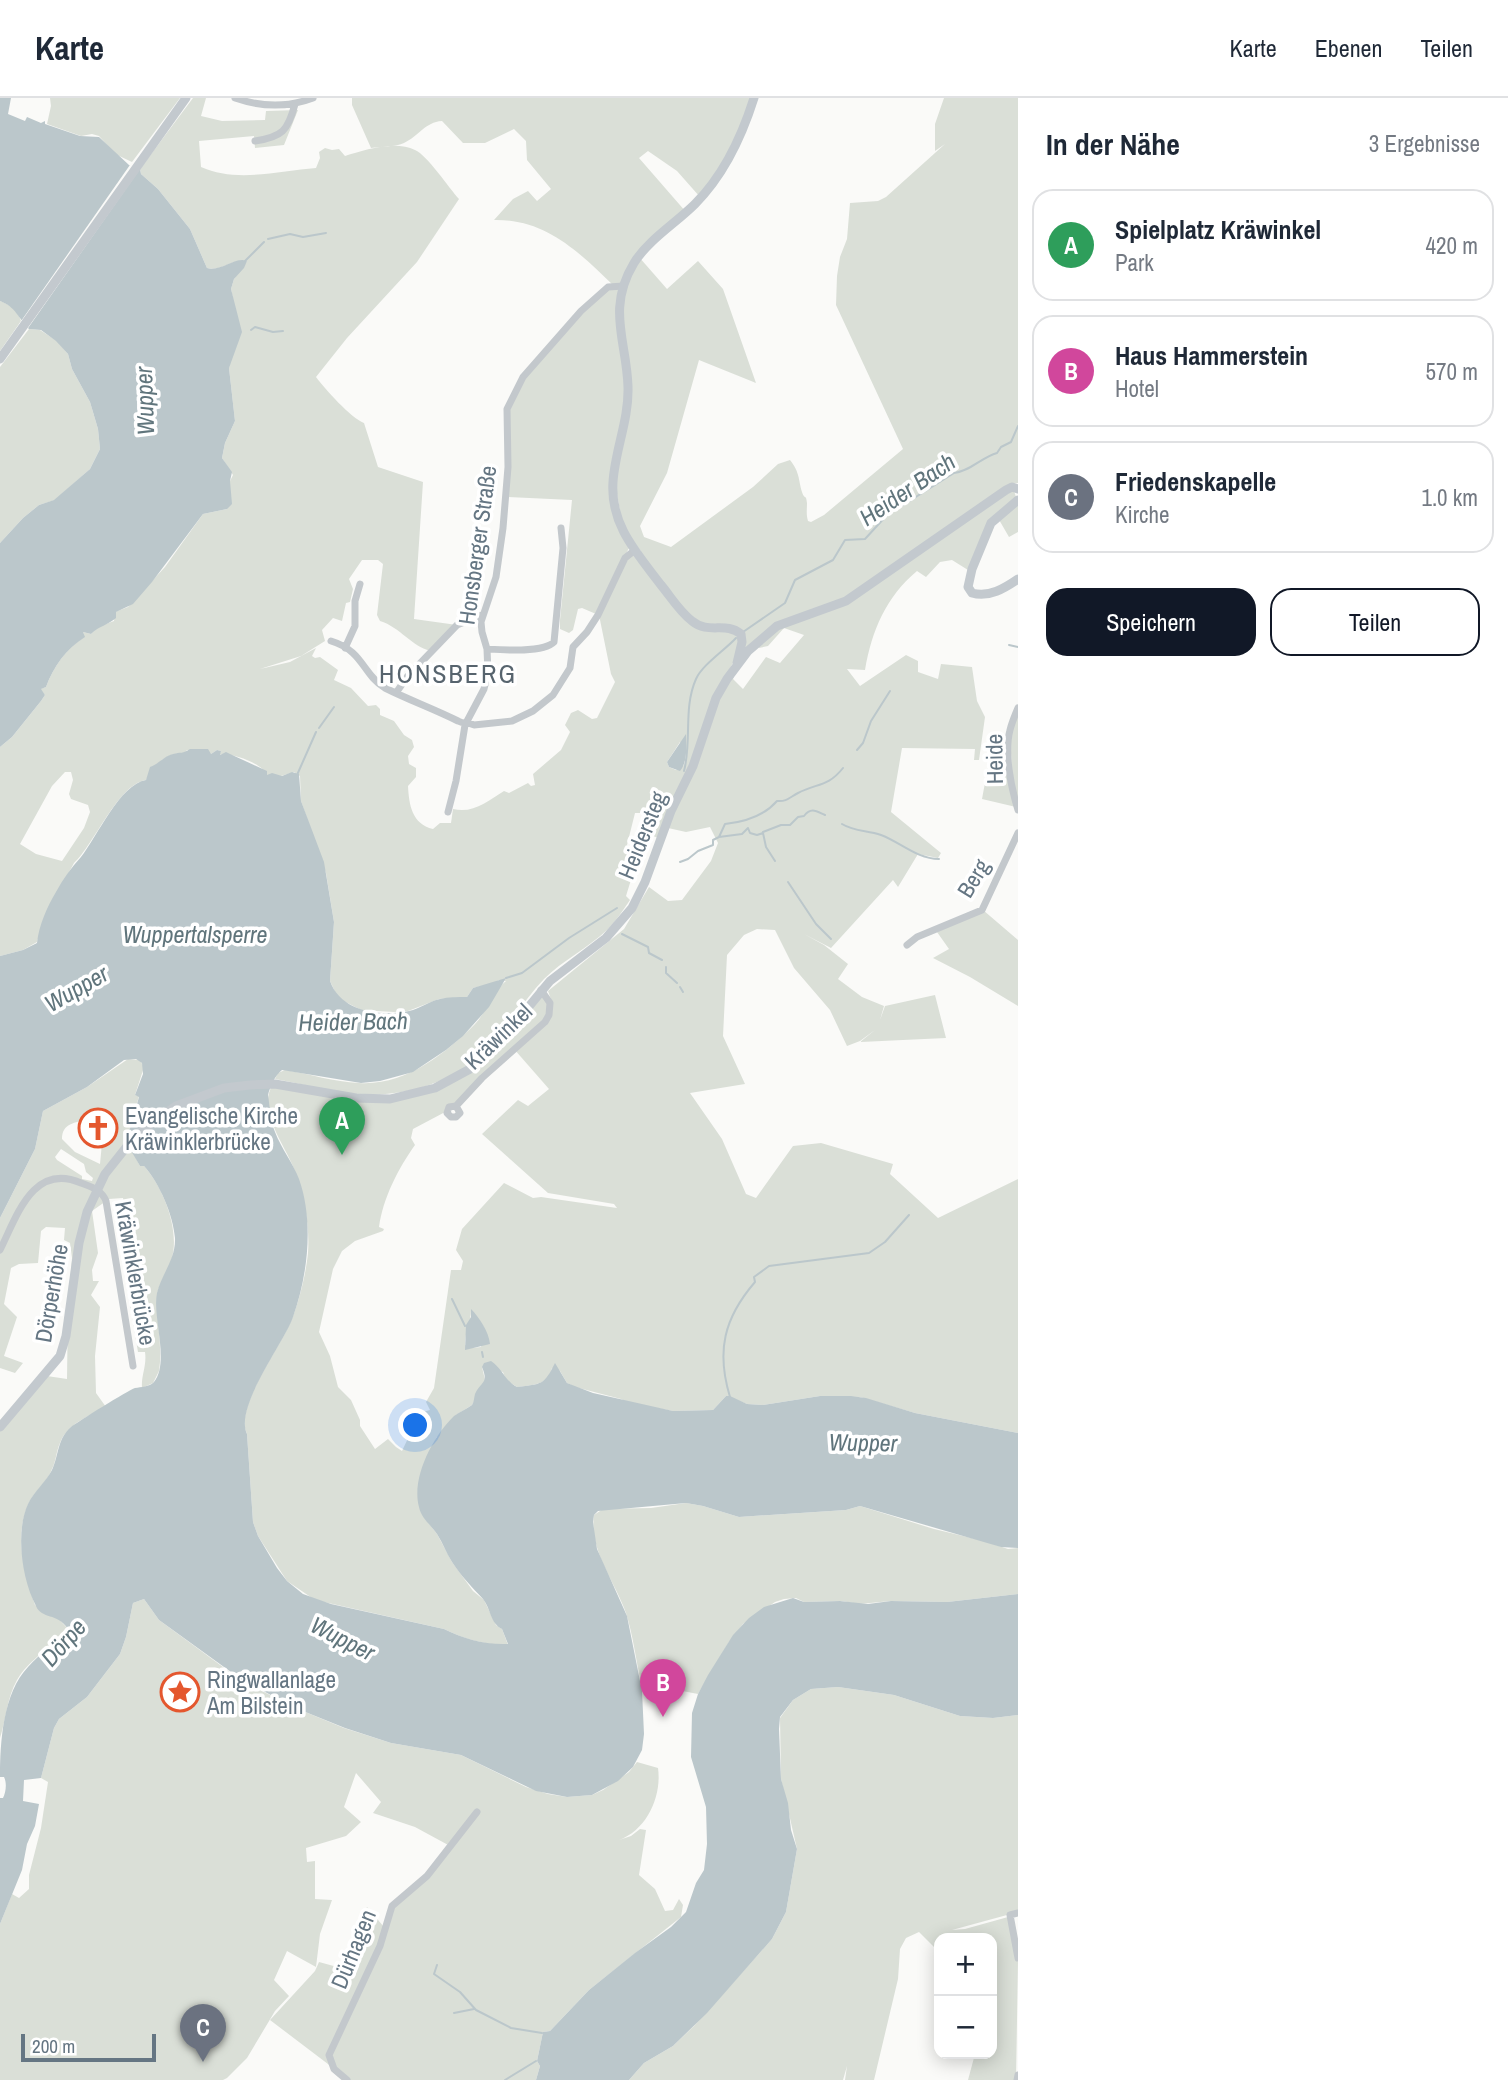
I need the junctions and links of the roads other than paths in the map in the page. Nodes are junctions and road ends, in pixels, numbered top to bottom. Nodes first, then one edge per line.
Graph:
1 (186, 98) edge
2 (236, 98) edge
3 (313, 98) edge
4 (754, 98) edge
5 (295, 104) junction
6 (255, 141) dead end
7 (625, 286) junction
8 (2, 356) edge
9 (1018, 489) edge
10 (1018, 499) edge
11 (561, 528) dead end
12 (635, 551) junction
13 (1018, 579) edge
14 (360, 584) dead end
15 (482, 615) junction
16 (331, 642) dead end
17 (345, 648) junction
18 (487, 649) junction
19 (737, 664) junction
20 (396, 693) junction
21 (1018, 708) edge
22 (469, 722) junction
23 (1018, 810) edge
24 (447, 812) dead end
25 (1018, 833) edge
26 (907, 945) dead end
27 (541, 990) junction
28 (290, 1086) joint
29 (456, 1105) dead end
30 (96, 1189) junction
31 (0, 1250) edge
32 (133, 1366) dead end
33 (0, 1427) edge
34 (477, 1812) dead end
35 (1014, 1914) edge
36 (1018, 1958) edge
37 (347, 2080) edge

1 - 8 main road
2 - 5 street
3 - 5 street
4 - 7 main road
5 - 6 street
7 - 12 main road
7 - 15 street, Honsberger Straße
9 - 19 main road
10 - 13 main road
11 - 18 street
12 - 19 main road
12 - 22 street
14 - 17 street
15 - 18 street, Honsberger Straße
15 - 20 street
16 - 17 street
17 - 20 street
18 - 22 street, Honsberger Straße
19 - 27 main road, Heidersteg
20 - 22 street
21 - 23 street, Heide
22 - 24 street, Honsberger Straße
25 - 26 street, Berg
27 - 28 main road, Heidersteg
27 - 29 street, Kräwinkel
28 - 30 main road, Dörperhöhe
30 - 31 street
30 - 32 street, Kräwinklerbrücke
30 - 33 main road, Dörperhöhe
34 - 37 street, Dürhagen
35 - 36 street

